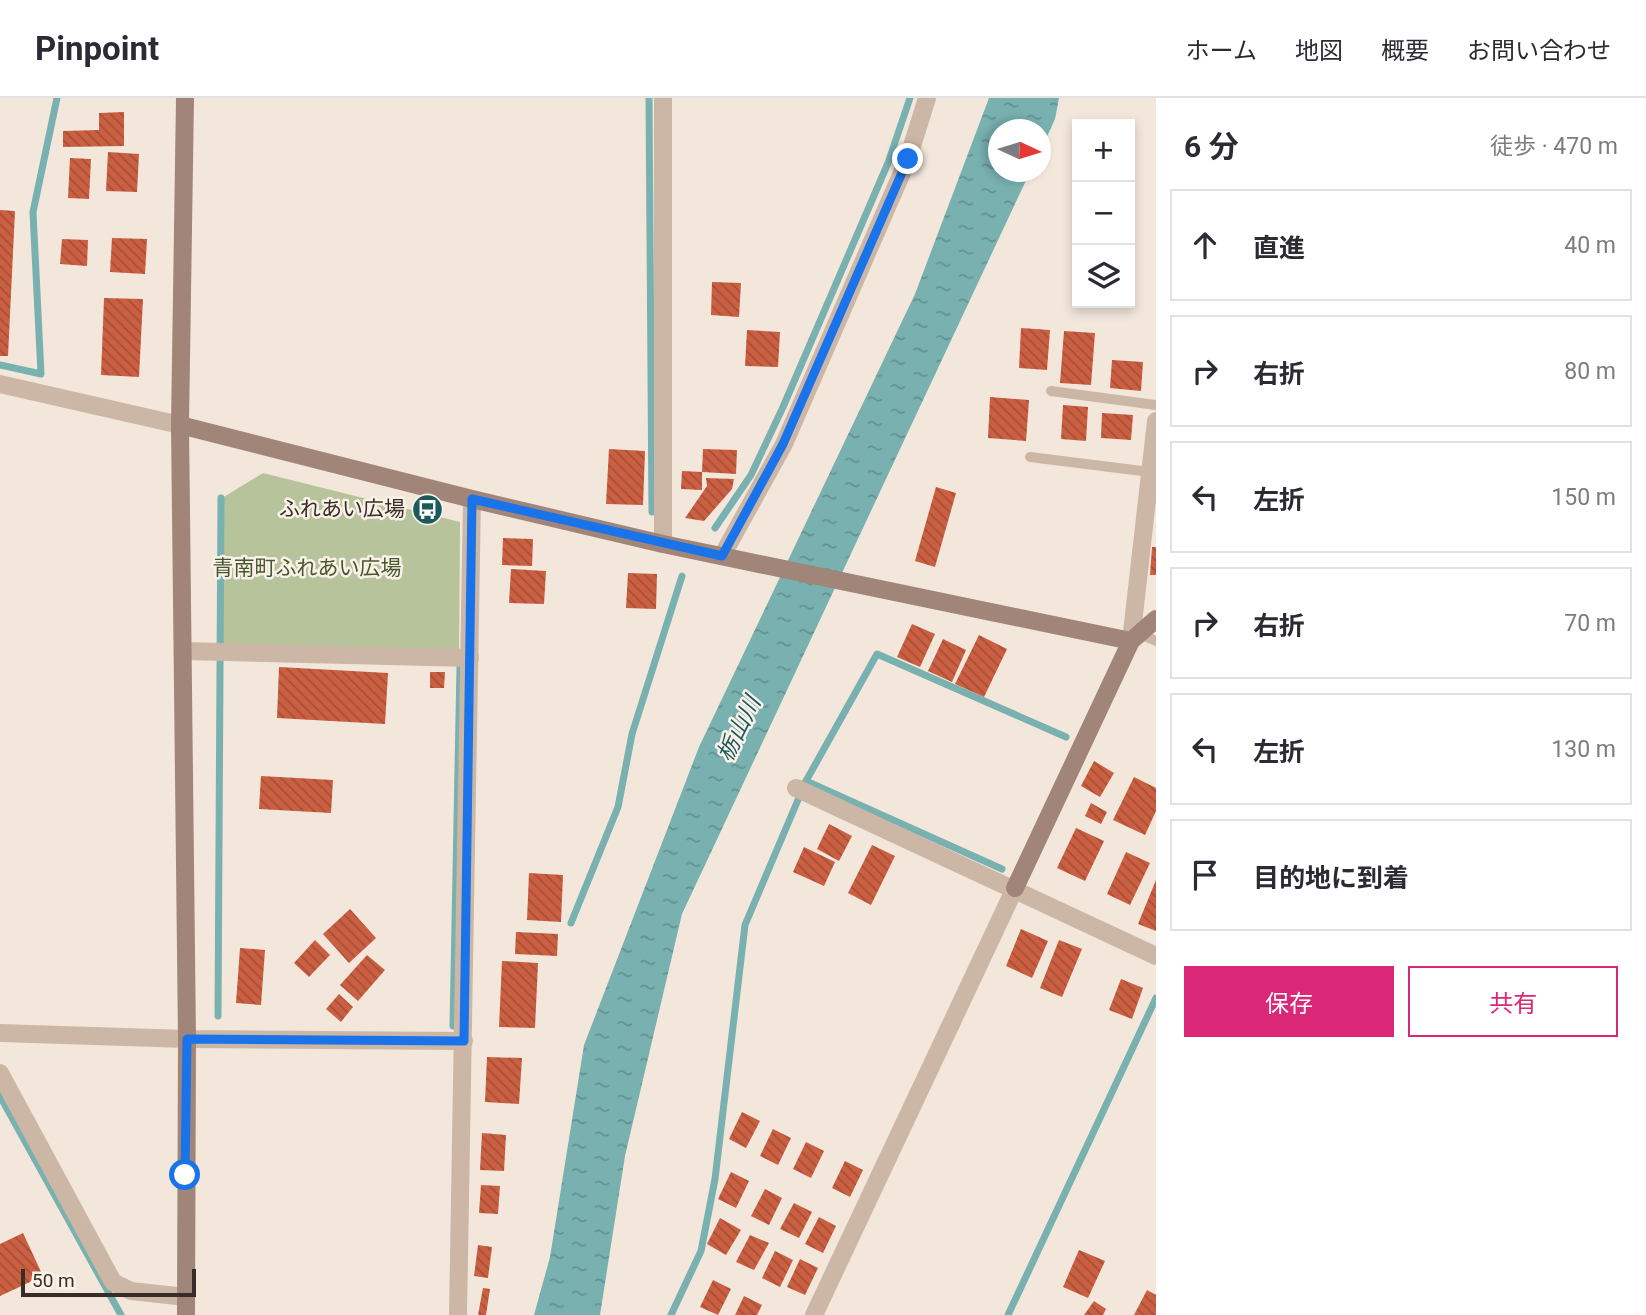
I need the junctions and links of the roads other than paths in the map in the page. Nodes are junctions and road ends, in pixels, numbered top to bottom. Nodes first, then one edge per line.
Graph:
1 (186, 98) edge
2 (663, 98) edge
3 (927, 98) edge
4 (0, 384) edge
5 (1051, 391) dead end
6 (1156, 405) edge
7 (1156, 421) edge
8 (180, 425) junction
9 (1030, 457) dead end
10 (1150, 472) junction
11 (472, 499) junction
12 (663, 544) junction
13 (722, 556) junction
14 (1156, 619) edge
15 (1135, 637) junction
16 (1156, 641) edge
17 (183, 651) junction
18 (470, 658) junction
19 (796, 788) dead end
20 (1014, 888) junction
21 (1156, 956) edge
22 (0, 1033) edge
23 (187, 1039) junction
24 (464, 1041) junction
25 (0, 1073) edge
26 (186, 1306) edge
27 (458, 1315) edge
28 (814, 1315) edge

1 - 8 street
2 - 12 street
3 - 13 street
4 - 8 street
5 - 6 lane
7 - 10 street
8 - 11 street
8 - 17 street
9 - 10 lane
10 - 15 street
11 - 12 street
11 - 18 street
12 - 13 street
13 - 15 street
14 - 15 street
15 - 16 lane
15 - 20 street
17 - 18 street
17 - 23 street
18 - 24 street
19 - 20 street
20 - 21 street
20 - 28 street
22 - 23 street
23 - 24 street
23 - 26 street
24 - 27 street
25 - 26 street

